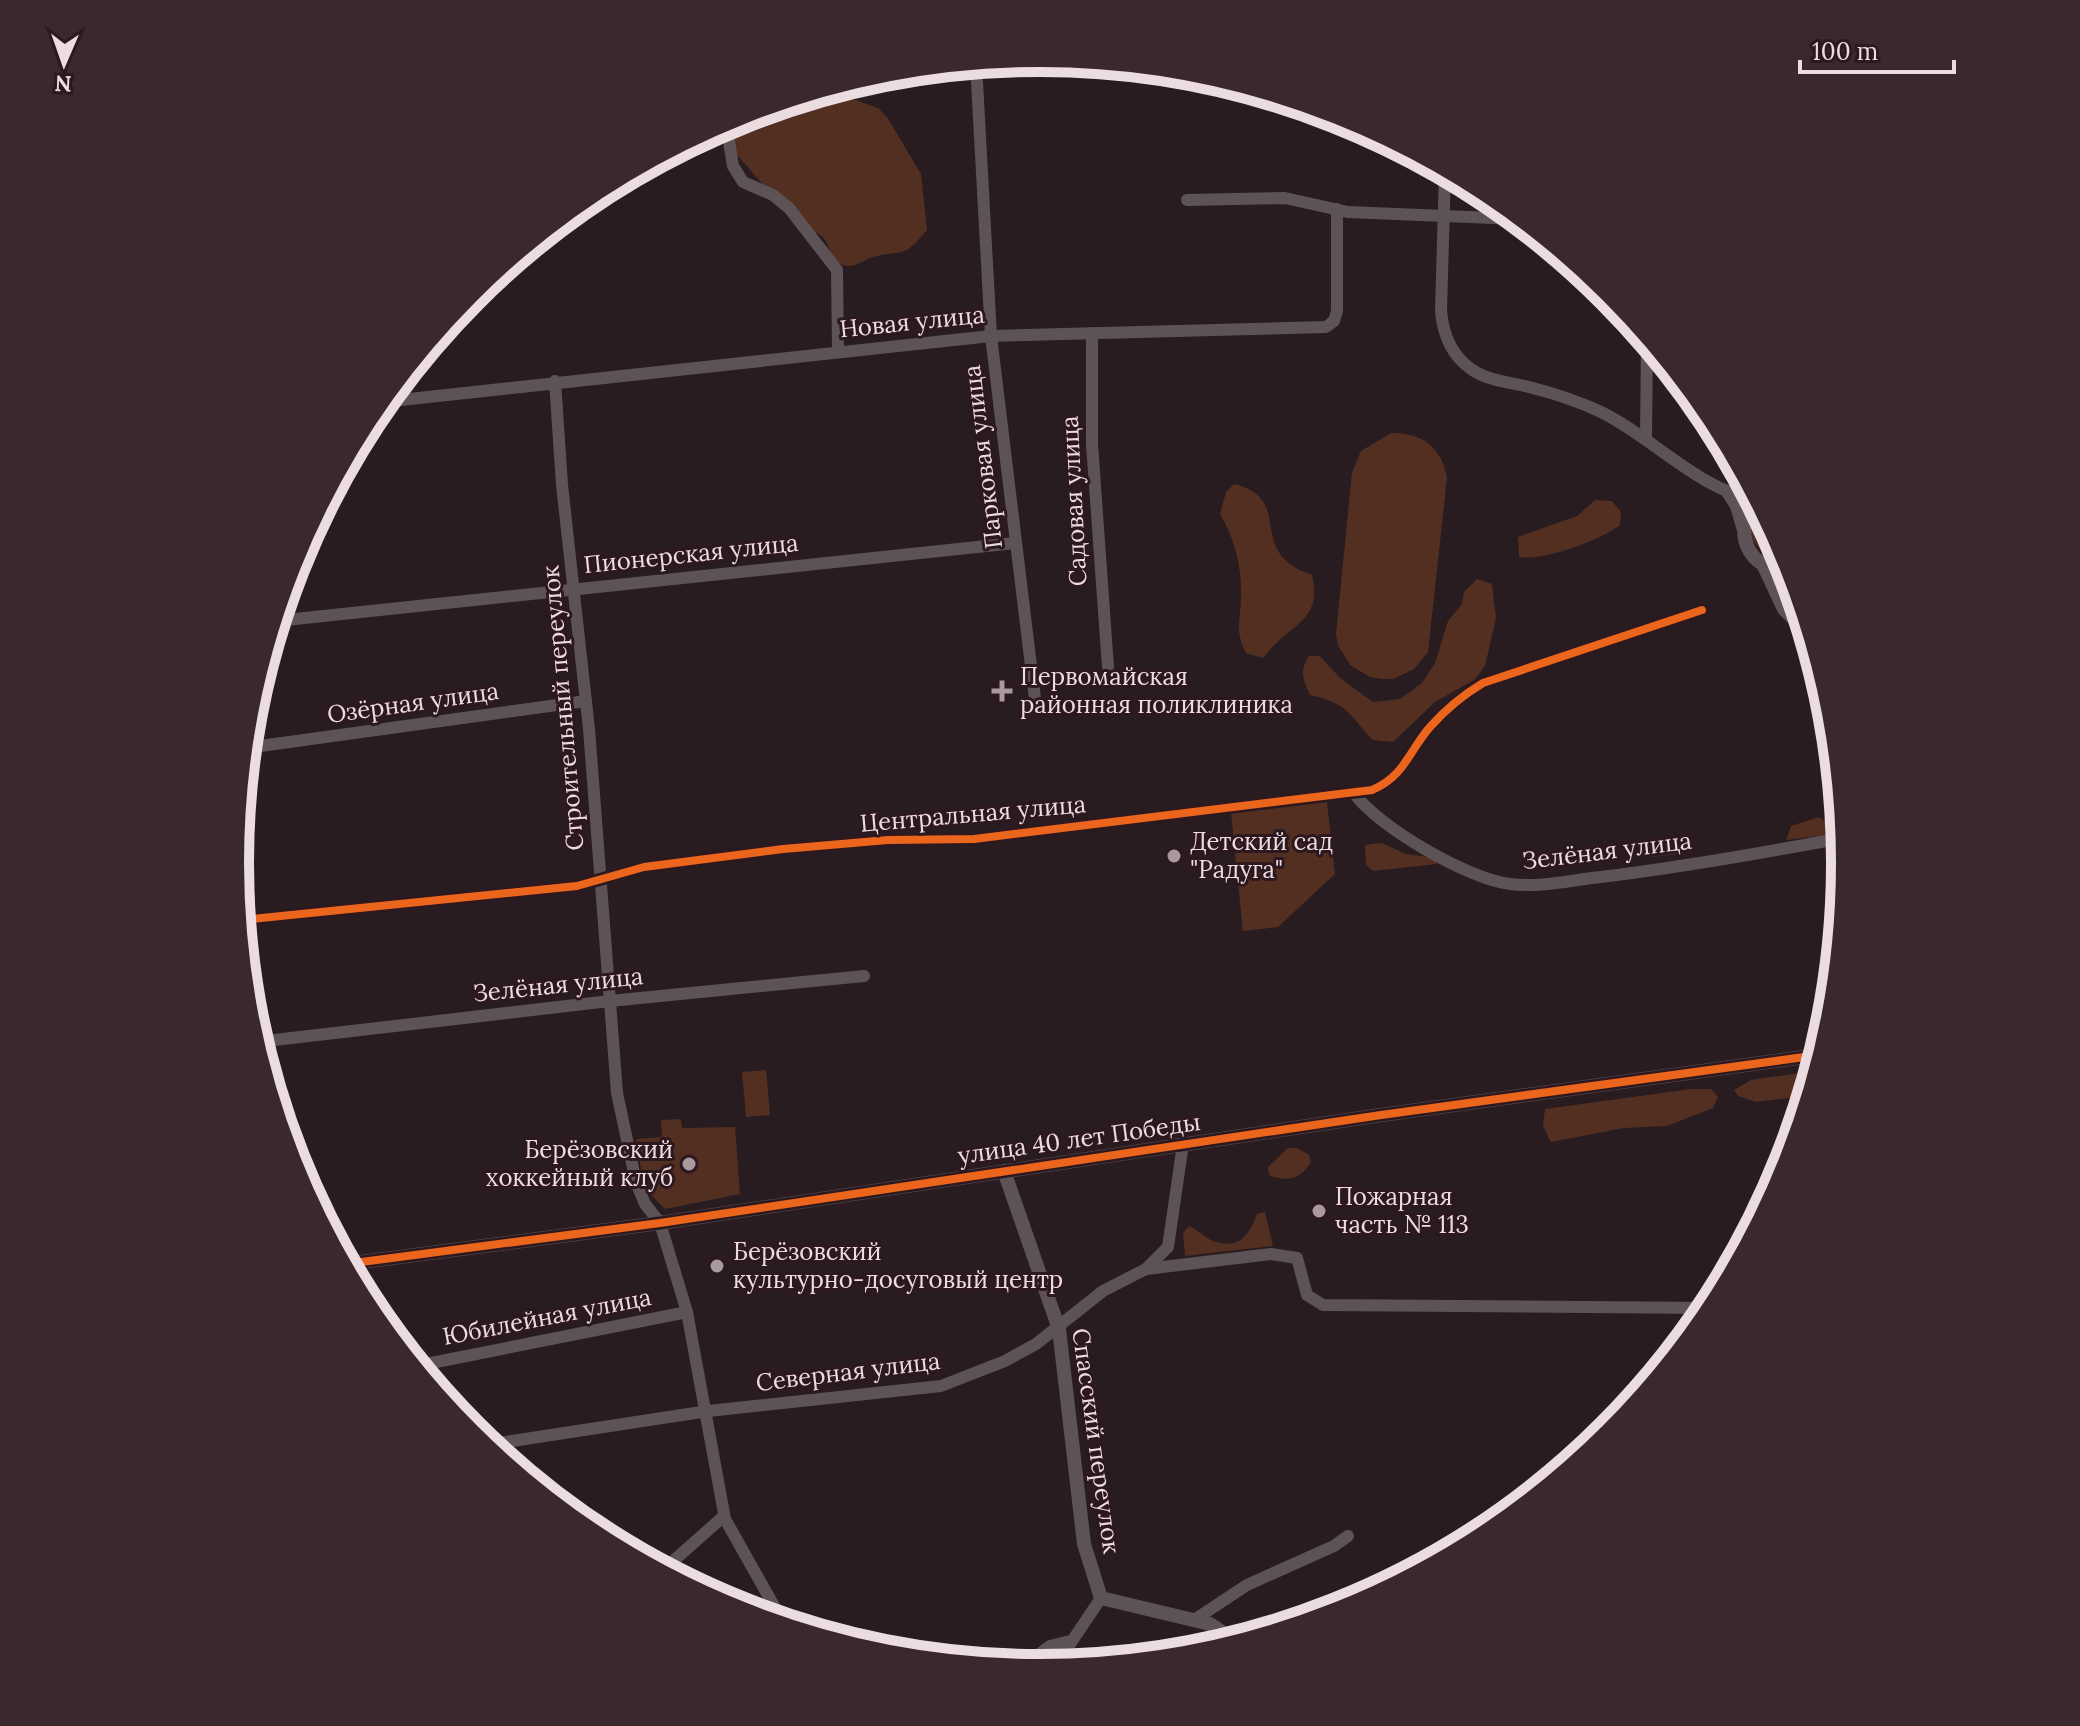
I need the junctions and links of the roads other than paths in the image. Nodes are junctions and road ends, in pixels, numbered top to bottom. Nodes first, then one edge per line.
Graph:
1 (977, 75) edge
2 (728, 136) edge
3 (1444, 183) edge
4 (1187, 200) dead end
5 (1337, 209) junction
6 (1443, 217) junction
7 (1498, 218) edge
8 (1092, 333) junction
9 (991, 336) junction
10 (838, 351) junction
11 (1647, 355) edge
12 (555, 381) junction
13 (399, 400) edge
14 (1646, 439) junction
15 (1727, 492) junction
16 (1740, 495) edge
17 (1747, 509) edge
18 (1742, 527) junction
19 (1015, 543) junction
20 (1763, 564) junction
21 (1773, 567) edge
22 (575, 588) junction
23 (1702, 610) dead end
24 (1791, 616) edge
25 (288, 620) edge
26 (1108, 667) dead end
27 (1035, 699) dead end
28 (586, 701) junction
29 (258, 746) edge
30 (1354, 793) junction
31 (1830, 840) edge
32 (600, 881) junction
33 (251, 919) edge
34 (864, 976) dead end
35 (610, 1001) junction
36 (270, 1041) edge
37 (1807, 1057) edge
38 (1183, 1144) junction
39 (1004, 1171) junction
40 (660, 1223) junction
41 (358, 1262) edge
42 (1146, 1269) junction
43 (1694, 1308) edge
44 (687, 1312) junction
45 (1059, 1329) junction
46 (427, 1364) edge
47 (708, 1411) junction
48 (502, 1443) edge
49 (724, 1516) junction
50 (1348, 1536) dead end
51 (672, 1562) edge
52 (1101, 1598) junction
53 (775, 1608) edge
54 (1194, 1620) junction
55 (1223, 1632) edge
56 (1070, 1641) junction
57 (1066, 1653) edge
58 (1039, 1654) edge

1 - 9 street, Парковая улица
2 - 10 street
3 - 6 street
4 - 5 street
5 - 6 street
5 - 8 street, Новая улица
6 - 7 street
6 - 14 street
8 - 9 street, Новая улица
8 - 26 street, Садовая улица
9 - 10 street, Новая улица
9 - 19 street, Парковая улица
10 - 12 street, Новая улица
11 - 14 street
12 - 13 street, Новая улица
12 - 22 street, Строительный переулок
14 - 15 street
15 - 16 street
15 - 18 street
17 - 18 street
18 - 20 street
19 - 22 street, Пионерская улица
19 - 27 street, Парковая улица
20 - 21 street
20 - 24 street
22 - 25 street, Пионерская улица
22 - 28 street, Строительный переулок
23 - 30 street, Центральная улица
28 - 29 street, Озёрная улица
28 - 32 street, Строительный переулок
30 - 31 street, Зелёная улица
30 - 32 street, Центральная улица
32 - 33 street, Центральная улица
32 - 35 street, Строительный переулок
34 - 35 street, Зелёная улица
35 - 36 street, Зелёная улица
35 - 40 street, Строительный переулок
37 - 38 street, улица 40 лет Победы
38 - 39 street, улица 40 лет Победы
38 - 42 street, Северная улица
39 - 40 street, улица 40 лет Победы
39 - 45 street, Спасский переулок
40 - 41 street, улица 40 лет Победы
40 - 44 street, Строительный переулок
42 - 43 street
42 - 45 street, Северная улица
44 - 46 street, Юбилейная улица
44 - 47 street, Строительный переулок
45 - 47 street, Северная улица
45 - 52 street, Спасский переулок
47 - 48 street, Северная улица
47 - 49 street, Строительный переулок
49 - 51 street
49 - 53 street, Строительный переулок
50 - 54 street
52 - 54 street
52 - 56 street
54 - 55 street
56 - 57 street
56 - 58 street

